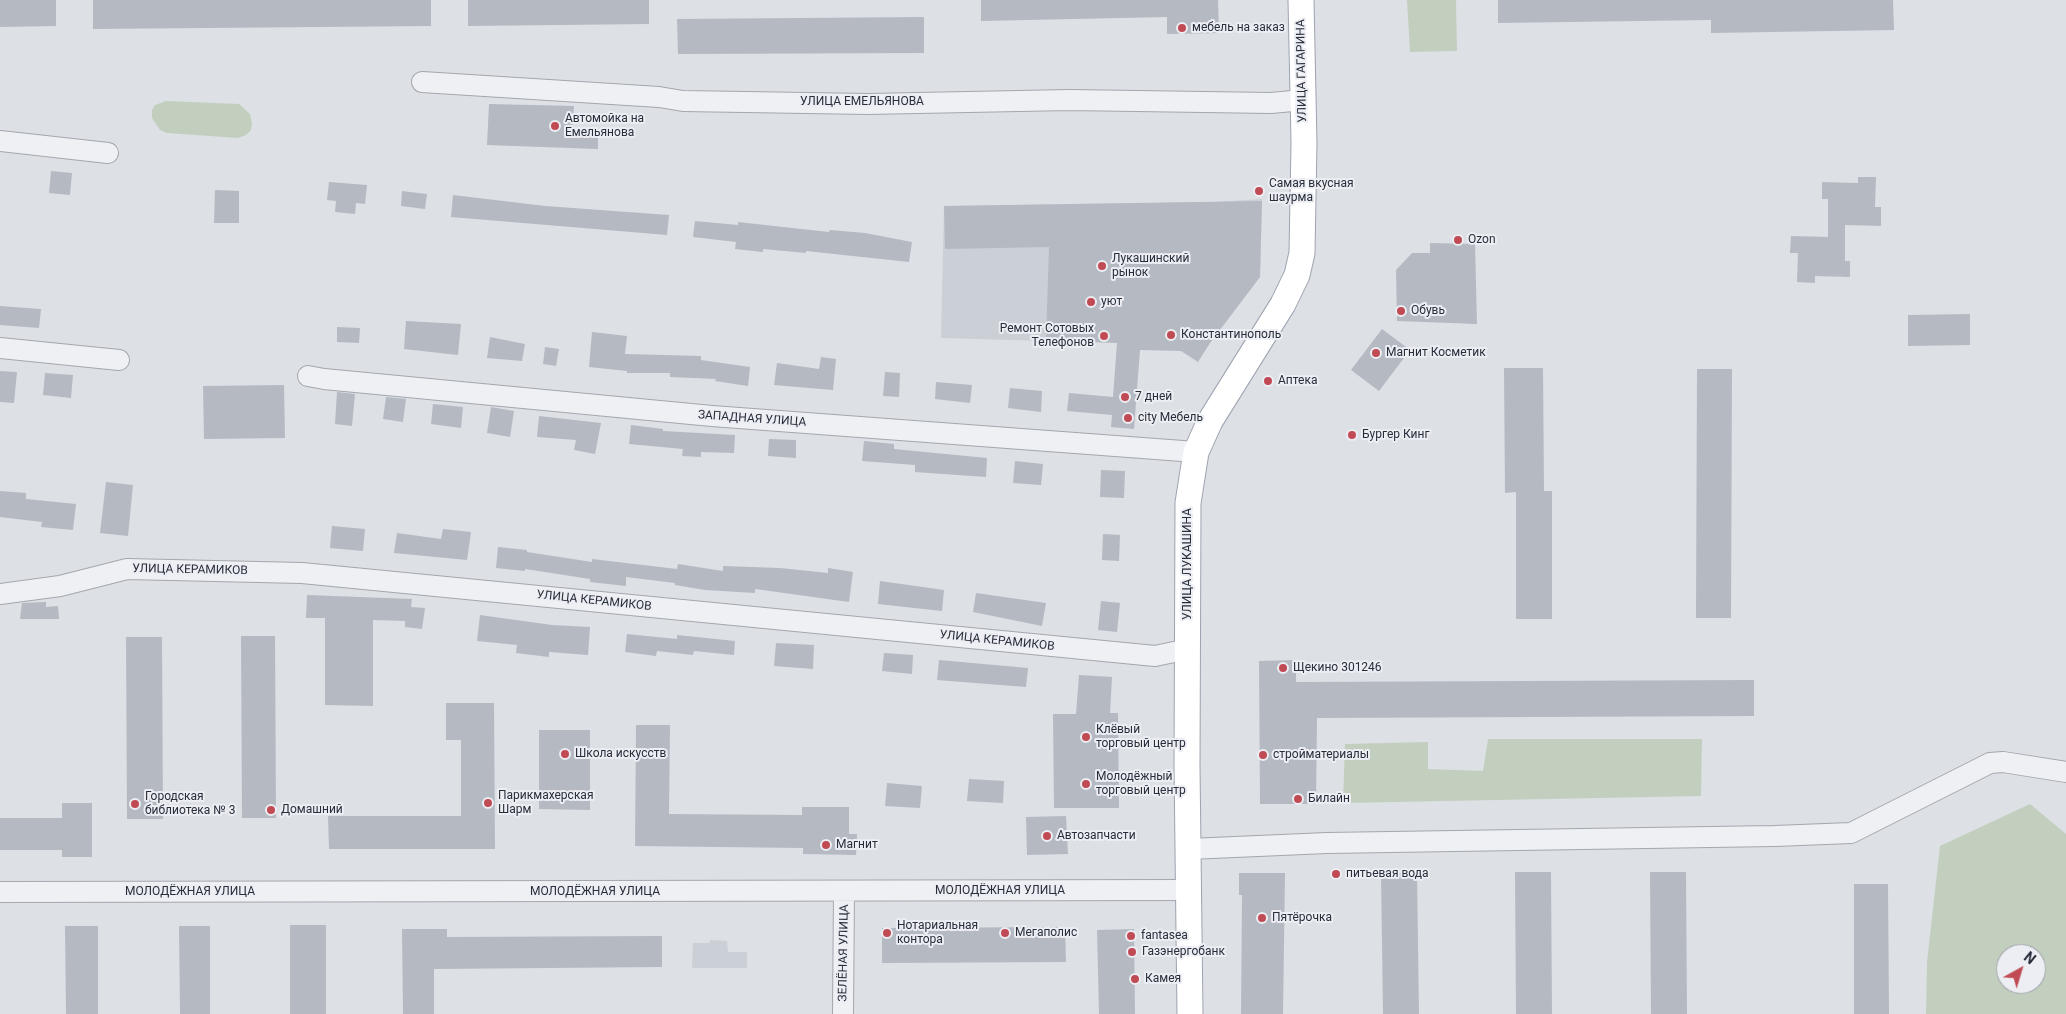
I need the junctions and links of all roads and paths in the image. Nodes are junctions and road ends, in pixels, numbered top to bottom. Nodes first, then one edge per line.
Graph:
1 (1301, 0) edge
2 (422, 82) dead end
3 (1303, 100) junction
4 (0, 141) edge
5 (1304, 142) joint
6 (108, 153) dead end
7 (0, 348) edge
8 (120, 360) dead end
9 (308, 376) dead end
10 (1196, 452) junction
11 (0, 594) edge
12 (1188, 649) junction
13 (2066, 772) edge
14 (1189, 849) junction
15 (1189, 890) junction
16 (0, 892) edge
17 (844, 892) junction
18 (843, 1014) edge
19 (1190, 1014) edge

1 - 3 main road, УЛИЦА ГАГАРИНА
2 - 3 street, УЛИЦА ЕМЕЛЬЯНОВА
3 - 5 main road, УЛИЦА ГАГАРИНА
4 - 6 street
5 - 10 main road, УЛИЦА ЛУКАШИНА
7 - 8 street
9 - 10 street, ЗАПАДНАЯ УЛИЦА
10 - 12 main road, УЛИЦА ЛУКАШИНА
11 - 12 street, УЛИЦА КЕРАМИКОВ
12 - 14 main road, УЛИЦА ЛУКАШИНА
13 - 14 street
14 - 15 main road, УЛИЦА ЛУКАШИНА
15 - 17 street, МОЛОДЁЖНАЯ УЛИЦА
15 - 19 main road, УЛИЦА ЛУКАШИНА
16 - 17 street, МОЛОДЁЖНАЯ УЛИЦА
17 - 18 street, ЗЕЛЁНАЯ УЛИЦА

